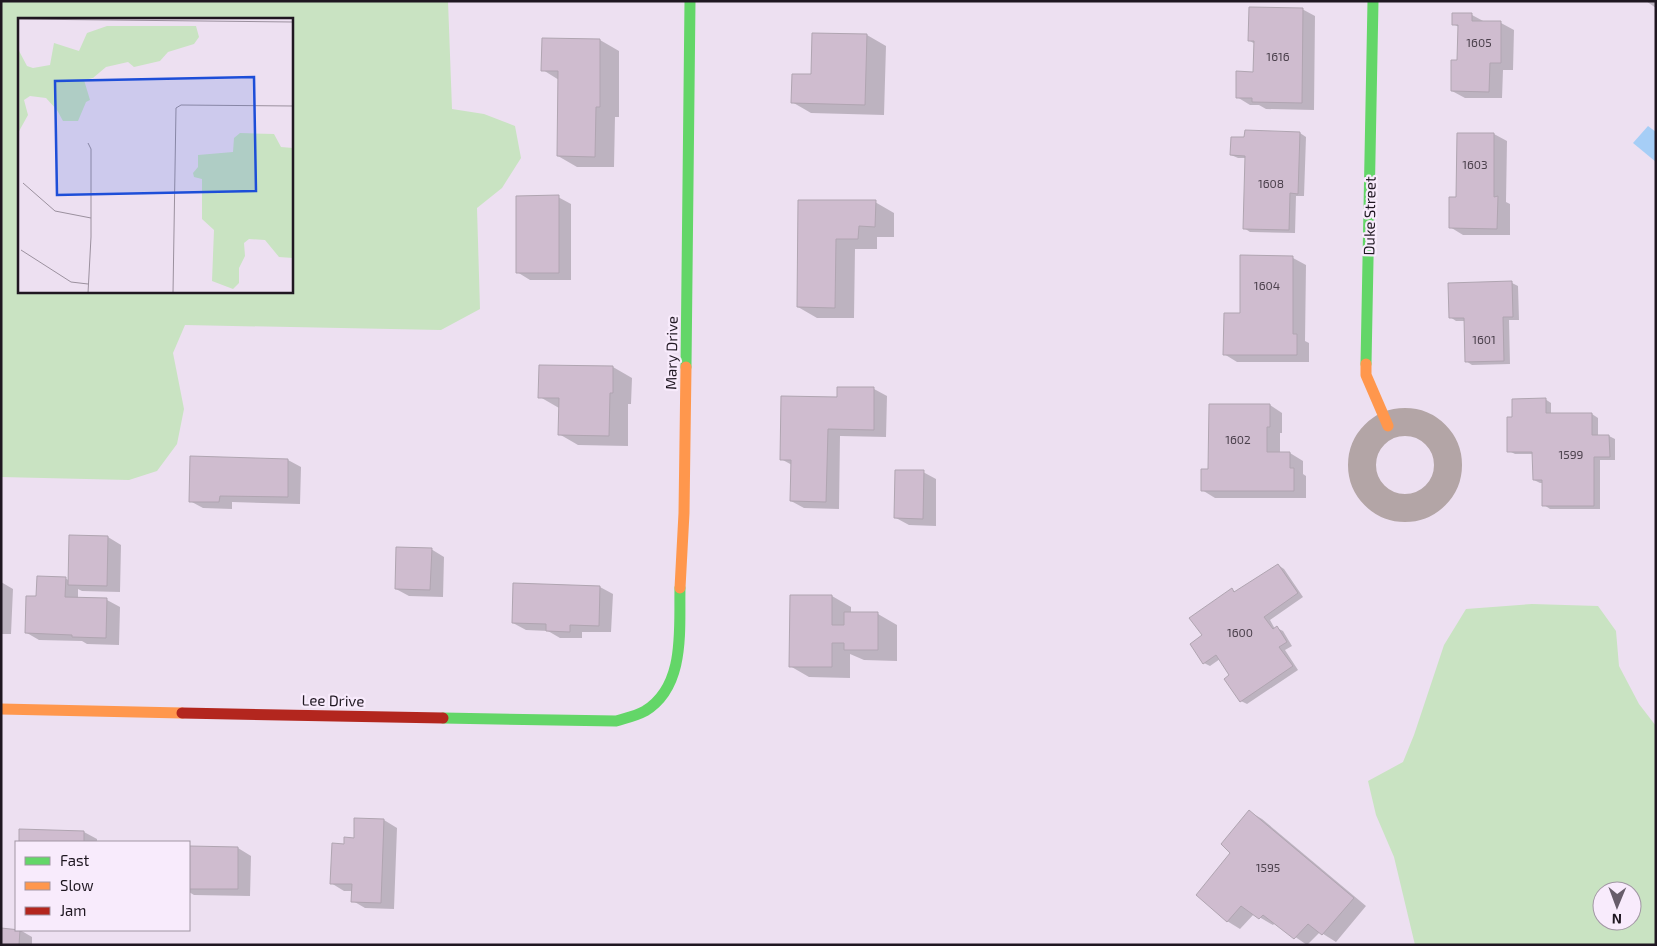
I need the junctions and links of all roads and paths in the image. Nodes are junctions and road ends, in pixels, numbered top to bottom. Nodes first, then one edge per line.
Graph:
1 (690, 1) edge
2 (1373, 1) edge
3 (1388, 426) dead end
4 (658, 700) joint
5 (1, 708) edge

1 - 4 street, Mary Drive
2 - 3 street, Duke Street
4 - 5 street, Lee Drive

